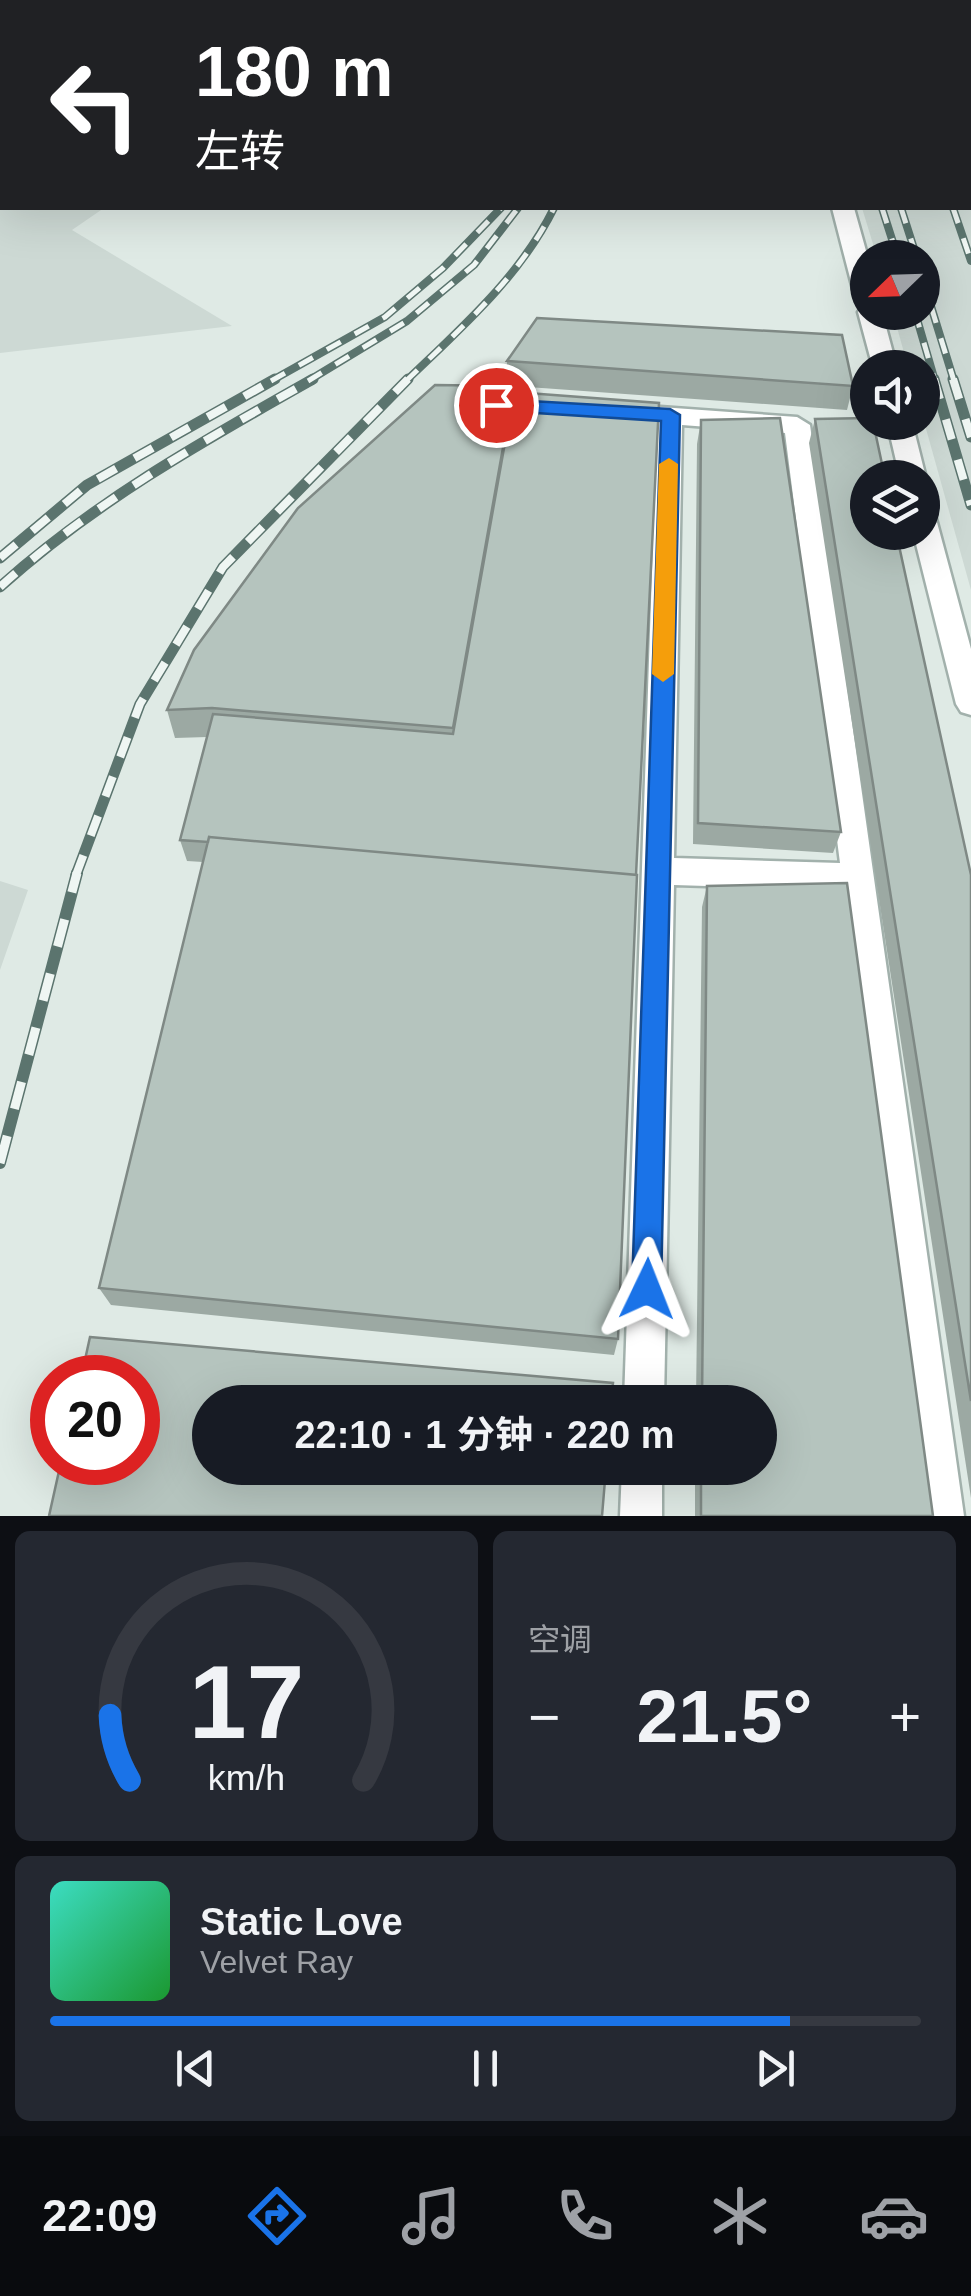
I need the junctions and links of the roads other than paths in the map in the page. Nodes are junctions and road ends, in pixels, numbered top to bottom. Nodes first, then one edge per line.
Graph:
1 (845, 210) edge
2 (852, 240) edge
3 (593, 411) edge
4 (670, 415) junction
5 (931, 550) edge
6 (971, 704) edge
7 (658, 872) junction
8 (858, 877) junction
9 (644, 1385) edge
10 (642, 1485) edge
11 (641, 1516) edge
12 (943, 1516) edge

1 - 2 street
3 - 4 street
4 - 7 street
4 - 8 street
5 - 6 street
7 - 8 street
7 - 9 street
8 - 12 street
10 - 11 street

